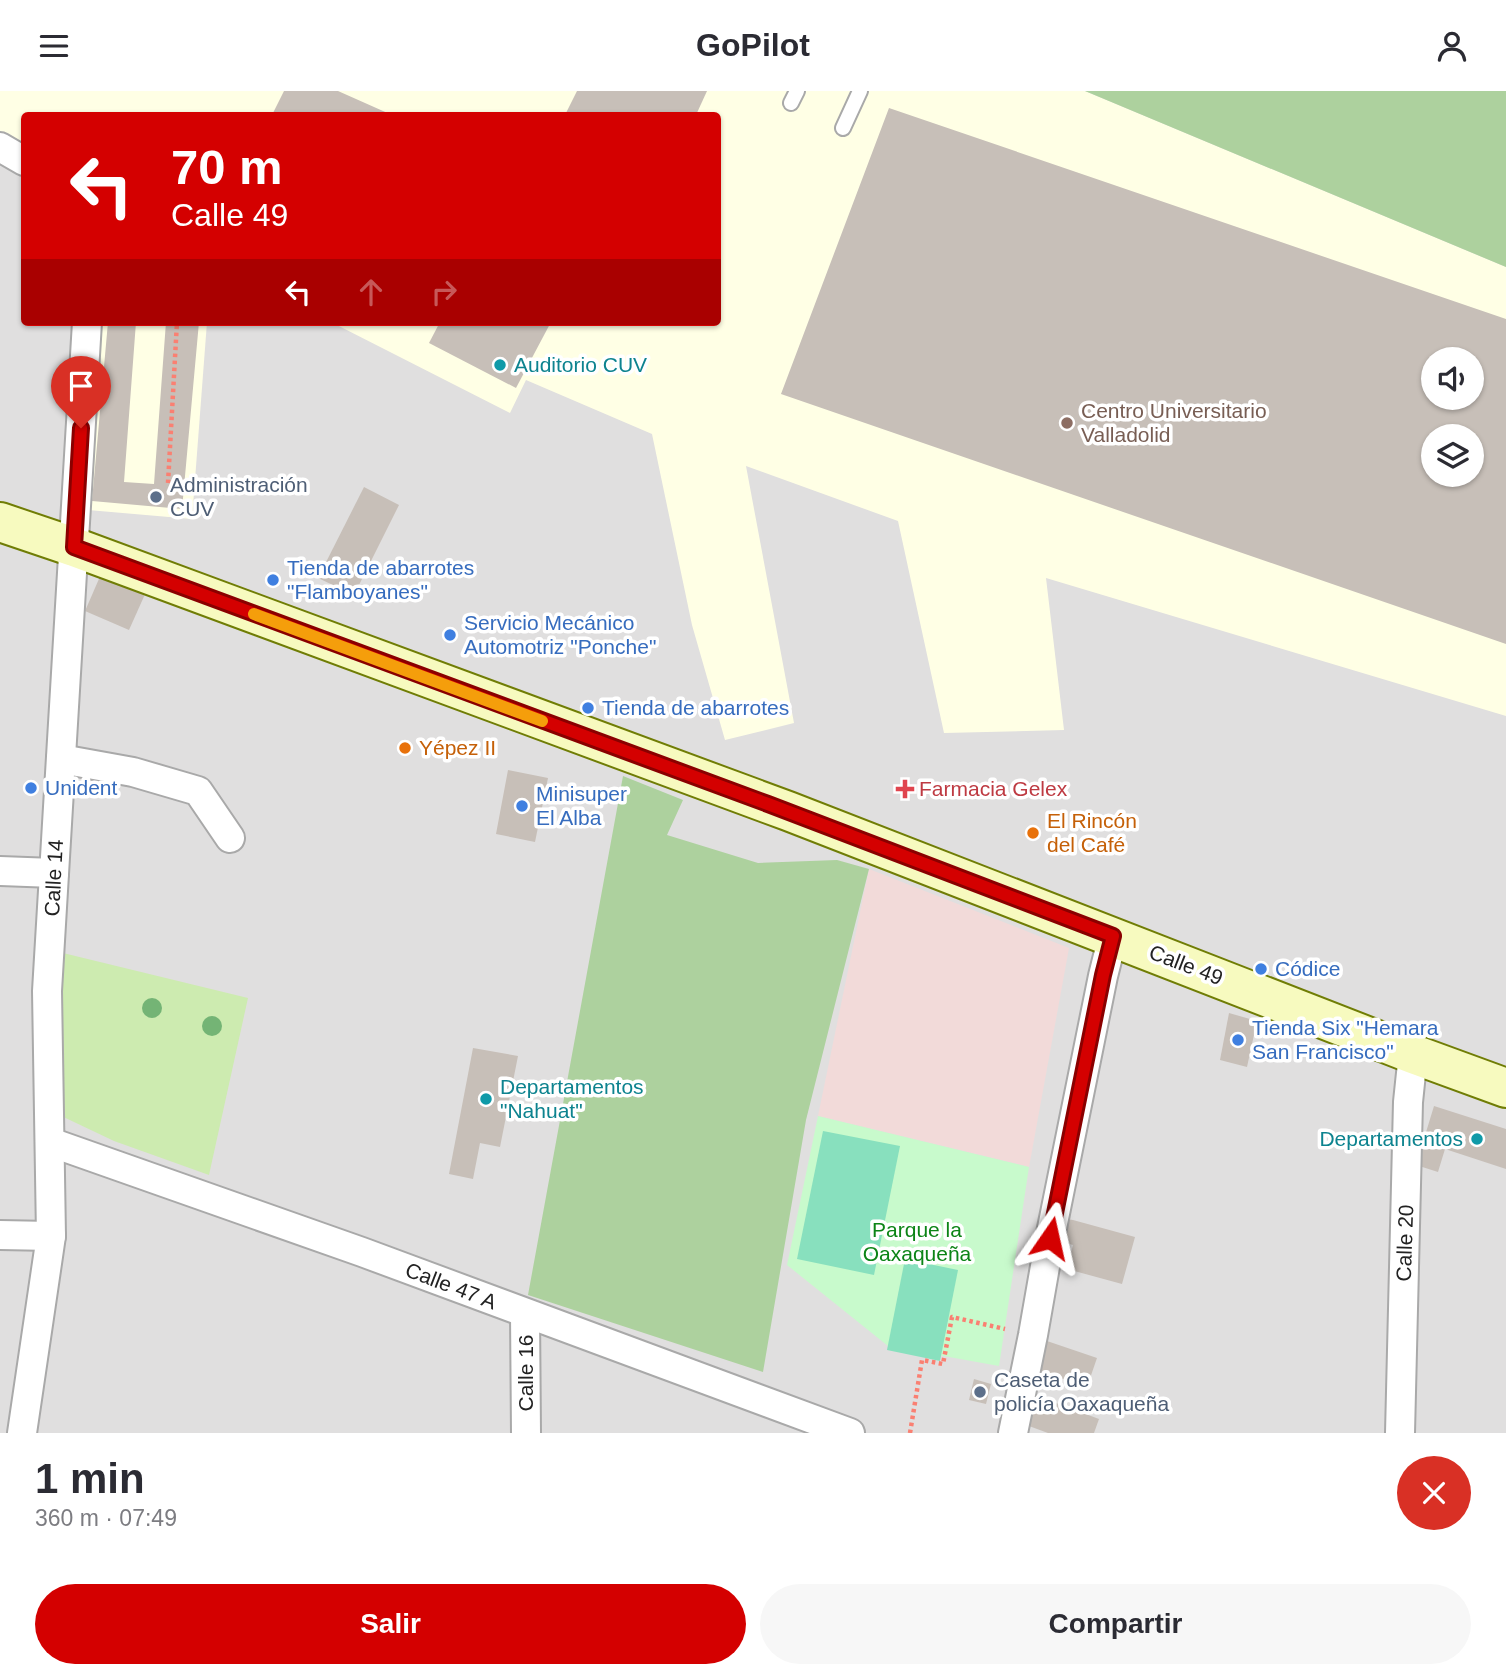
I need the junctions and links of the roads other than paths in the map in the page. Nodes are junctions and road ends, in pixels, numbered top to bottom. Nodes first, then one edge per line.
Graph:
1 (860, 91) edge
2 (843, 128) dead end
3 (0, 147) edge
4 (21, 159) edge
5 (87, 326) edge
6 (0, 522) edge
7 (74, 547) junction
8 (61, 759) junction
9 (230, 838) dead end
10 (0, 871) edge
11 (54, 873) junction
12 (1113, 936) junction
13 (1413, 1054) junction
14 (1506, 1088) edge
15 (50, 1142) junction
16 (0, 1235) edge
17 (51, 1236) junction
18 (525, 1314) junction
19 (22, 1433) edge
20 (526, 1433) edge
21 (850, 1433) edge
22 (1013, 1433) edge
23 (1400, 1433) edge

1 - 2 lane
3 - 4 street
5 - 7 street, Calle 14
6 - 7 street, Calle 49
7 - 8 street, Calle 14
7 - 12 street, Calle 49
8 - 9 street
8 - 11 street, Calle 14
10 - 11 street
11 - 15 street, Calle 14
12 - 13 street, Calle 49
12 - 22 street
13 - 14 street, Calle 49
13 - 23 street, Calle 20
15 - 17 street, Calle 14
15 - 18 street, Calle 47 A
16 - 17 street
17 - 19 street, Calle 14
18 - 20 street, Calle 16
18 - 21 street, Calle 47 A

